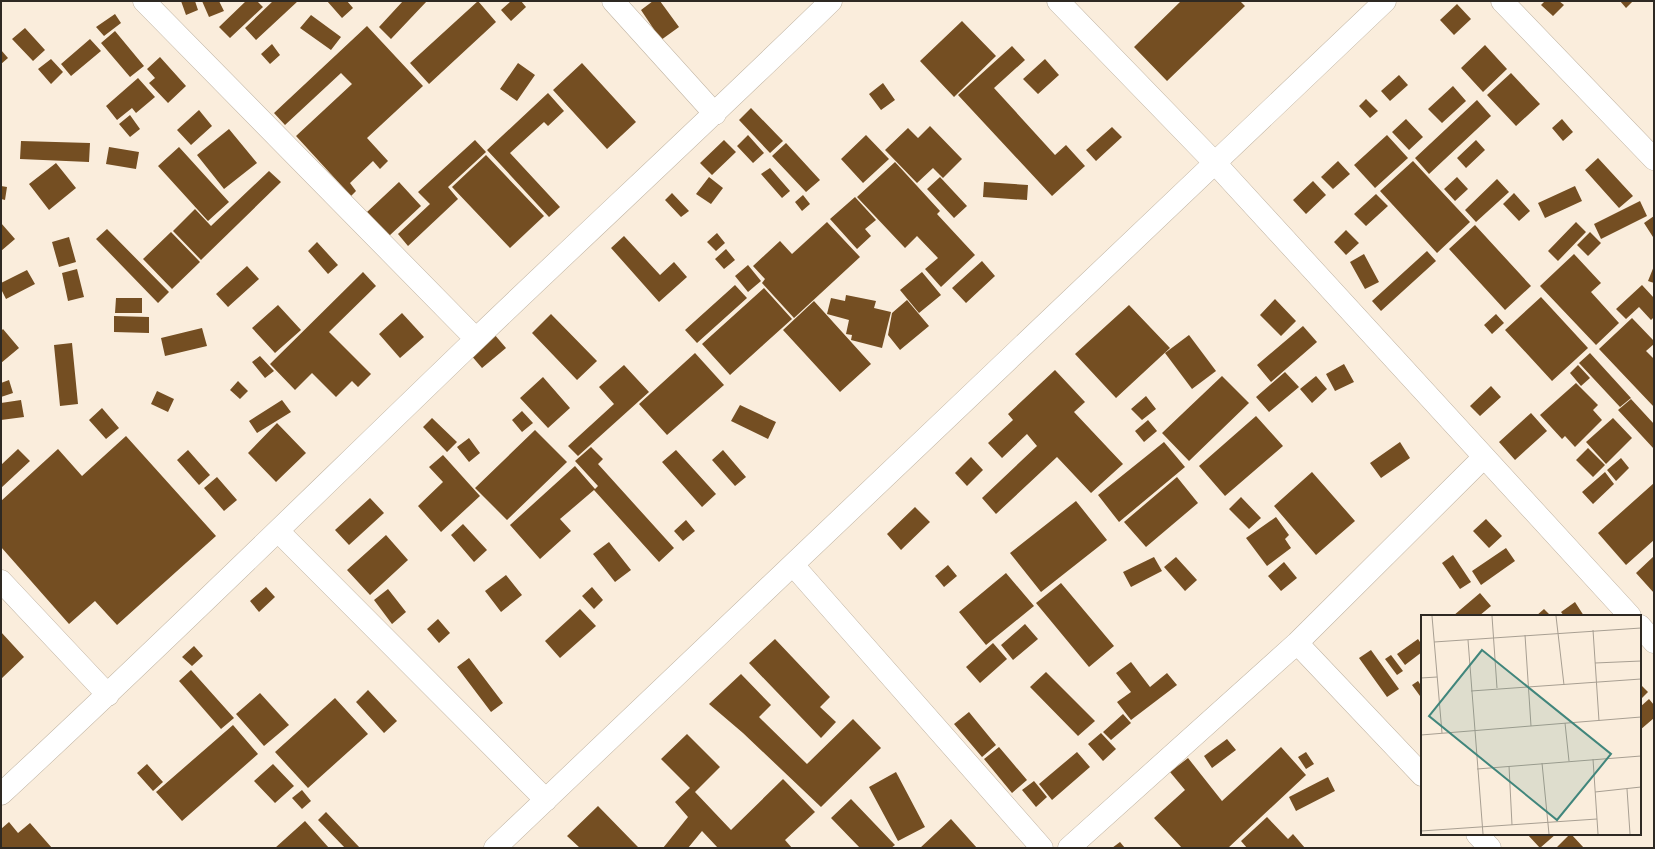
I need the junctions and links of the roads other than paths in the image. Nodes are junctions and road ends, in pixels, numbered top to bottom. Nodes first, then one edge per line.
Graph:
1 (144, 1) edge
2 (613, 1) edge
3 (831, 1) edge
4 (1058, 1) edge
5 (1384, 1) edge
6 (1502, 1) edge
7 (715, 114) junction
8 (1654, 159) edge
9 (1215, 163) junction
10 (476, 339) junction
11 (1484, 457) junction
12 (278, 531) junction
13 (793, 565) junction
14 (1, 581) edge
15 (1629, 615) edge
16 (1641, 627) edge
17 (1297, 642) junction
18 (1654, 642) edge
19 (108, 695) junction
20 (1421, 775) edge
21 (1, 794) edge
22 (546, 800) junction
23 (1478, 835) edge
24 (495, 848) edge
25 (1042, 848) edge
26 (1069, 848) edge
27 (1490, 848) edge

1 - 10 street
2 - 7 street
3 - 7 street
4 - 9 street
5 - 9 street
6 - 8 street
7 - 10 street
9 - 11 street
9 - 13 street
10 - 12 street
11 - 15 street
11 - 17 street
12 - 19 street
12 - 22 street
13 - 22 street
13 - 25 street
14 - 19 street
16 - 18 street
17 - 20 street
17 - 26 street
19 - 21 street
22 - 24 street
23 - 27 street

